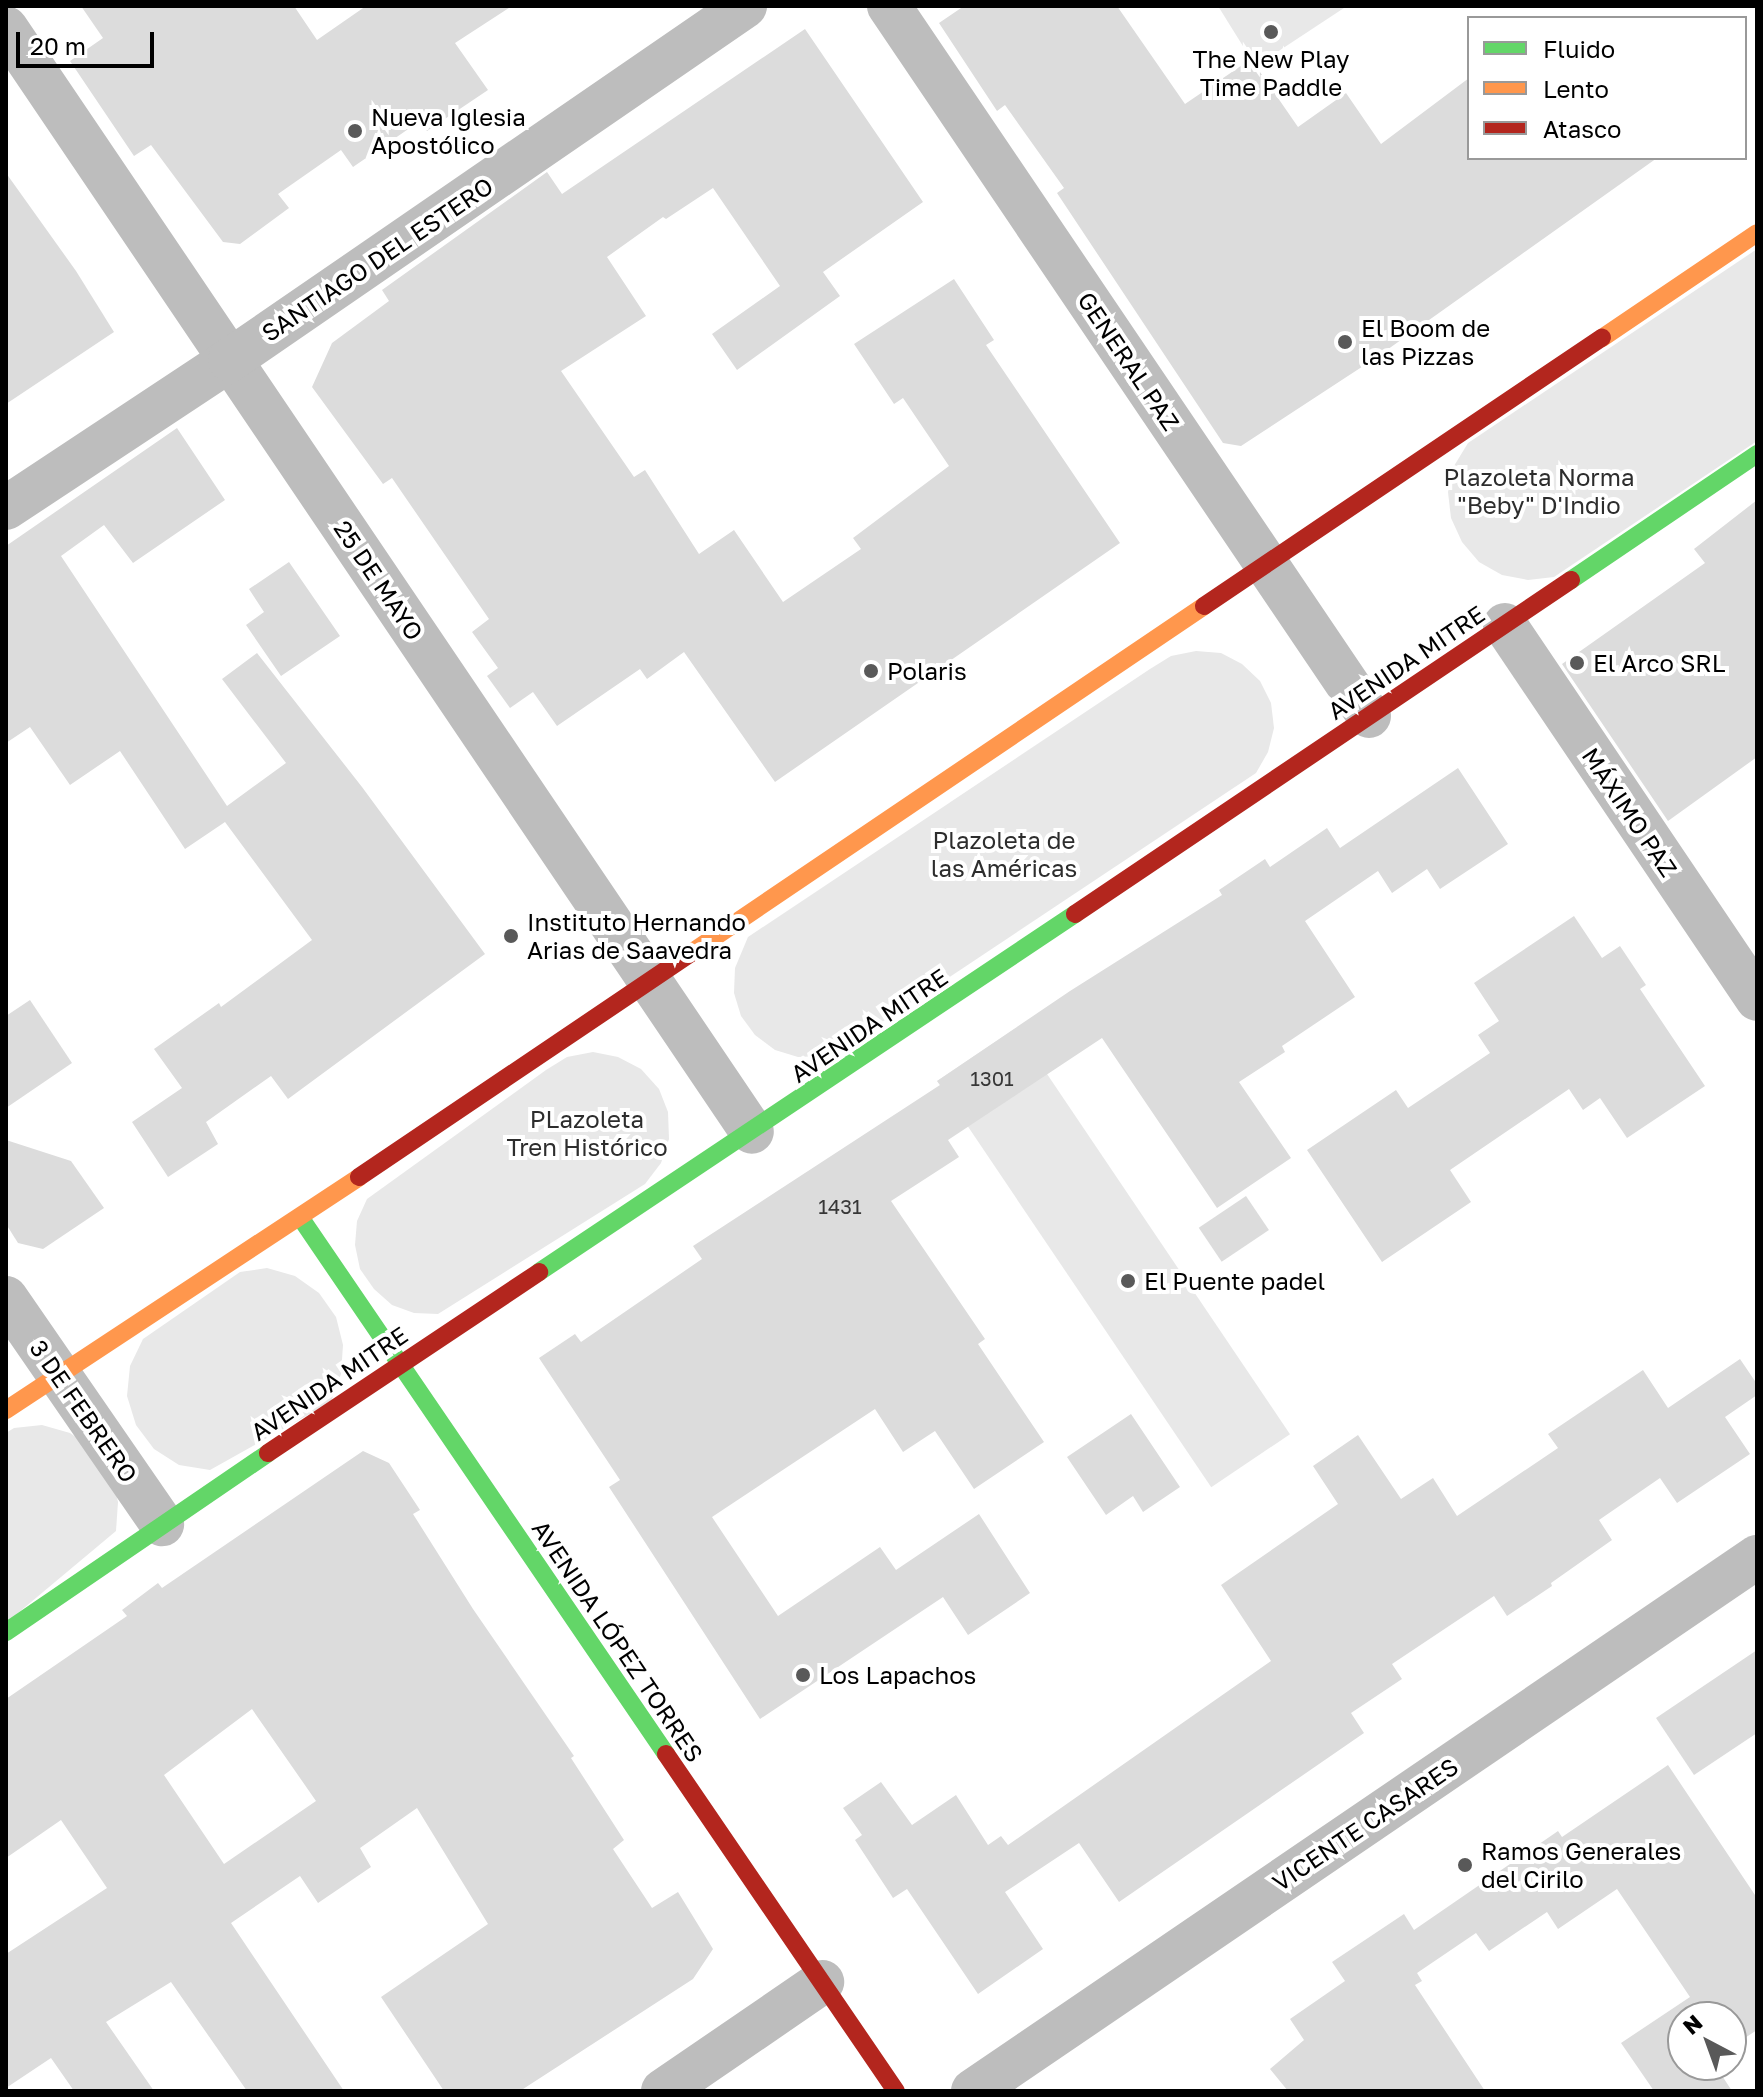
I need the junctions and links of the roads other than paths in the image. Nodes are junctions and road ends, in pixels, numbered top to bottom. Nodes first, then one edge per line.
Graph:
1 (745, 6) edge
2 (889, 6) edge
3 (6, 28) edge
4 (1757, 233) edge
5 (230, 360) junction
6 (1757, 454) edge
7 (6, 508) edge
8 (1267, 565) junction
9 (1505, 625) junction
10 (1369, 716) junction
11 (649, 982) junction
12 (1757, 999) edge
13 (752, 1132) junction
14 (300, 1217) junction
15 (6, 1298) edge
16 (400, 1363) junction
17 (58, 1374) junction
18 (6, 1410) edge
19 (162, 1524) junction
20 (1757, 1557) edge
21 (6, 1632) edge
22 (822, 1982) junction
23 (663, 2091) edge
24 (896, 2091) edge
25 (973, 2091) edge

1 - 5 street, SANTIAGO DEL ESTERO
2 - 8 street, GENERAL PAZ
3 - 5 street, 25 DE MAYO
4 - 8 main road
5 - 7 street, SANTIAGO DEL ESTERO
5 - 11 street, 25 DE MAYO
6 - 9 main road, AVENIDA MITRE
8 - 10 street, GENERAL PAZ
8 - 11 main road
9 - 10 main road, AVENIDA MITRE
9 - 12 street, MÁXIMO PAZ
10 - 13 main road, AVENIDA MITRE
11 - 13 street, 25 DE MAYO
11 - 14 main road
13 - 16 main road, AVENIDA MITRE
14 - 16 main road, AVENIDA LÓPEZ TORRES
14 - 17 main road
15 - 17 street, 3 DE FEBRERO
16 - 19 main road, AVENIDA MITRE
16 - 22 main road, AVENIDA LÓPEZ TORRES
17 - 18 main road
17 - 19 street, 3 DE FEBRERO
19 - 21 main road, AVENIDA MITRE
20 - 25 street, VICENTE CASARES
22 - 23 street
22 - 24 main road, AVENIDA LÓPEZ TORRES

